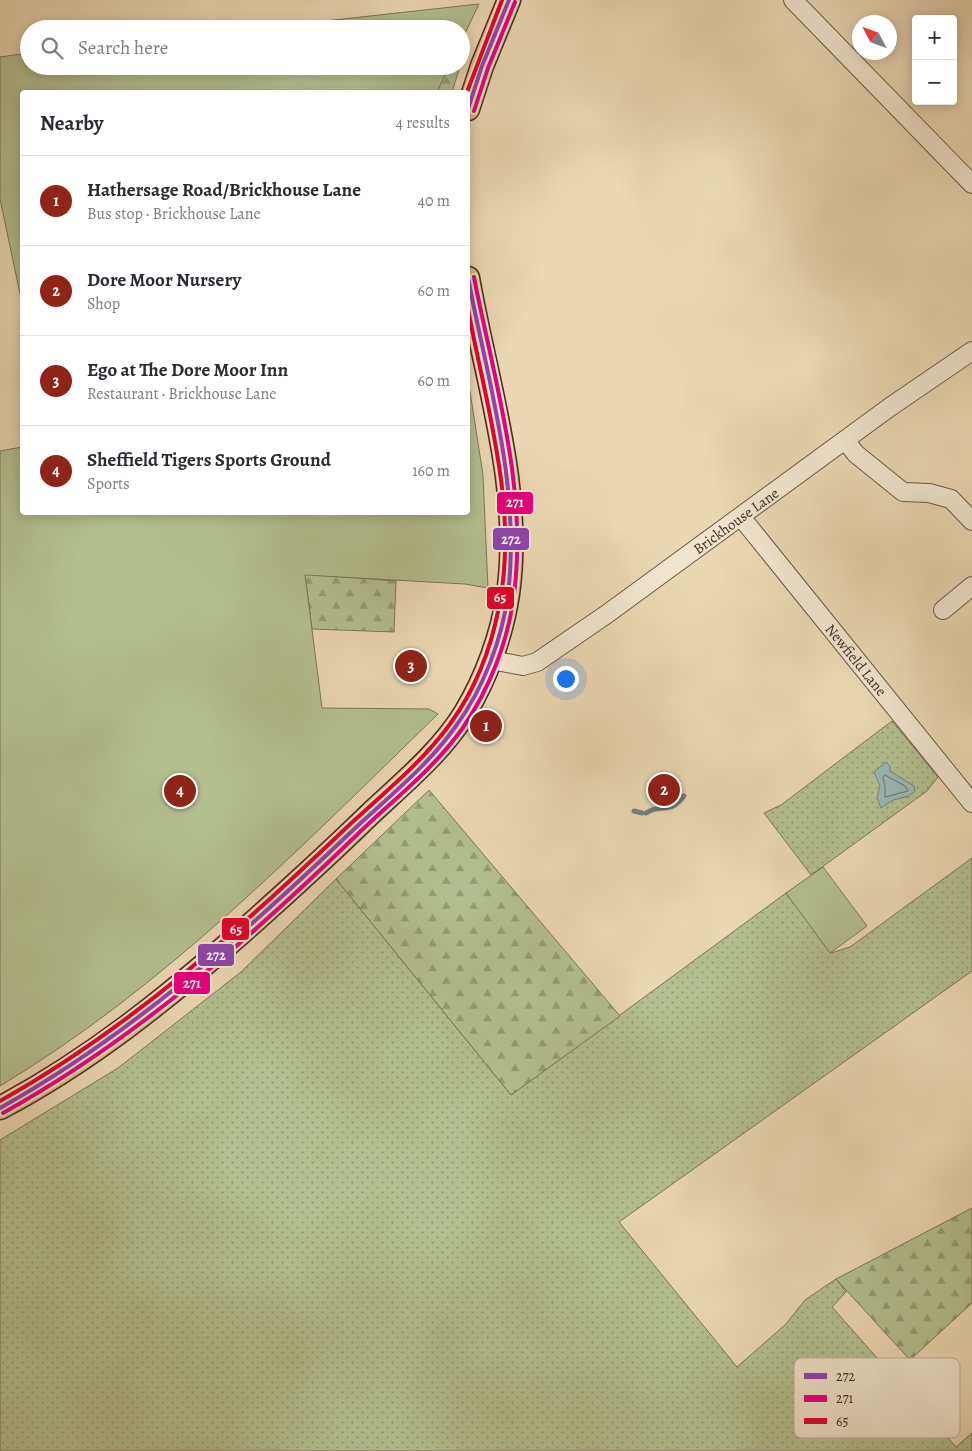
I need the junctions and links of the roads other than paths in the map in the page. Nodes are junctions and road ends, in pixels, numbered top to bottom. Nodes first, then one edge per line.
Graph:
1 (509, 0) edge
2 (793, 0) edge
3 (470, 104) edge
4 (972, 184) edge
5 (470, 287) edge
6 (972, 351) edge
7 (846, 440) junction
8 (741, 517) junction
9 (972, 521) edge
10 (972, 586) edge
11 (944, 610) dead end
12 (491, 660) junction
13 (972, 803) edge
14 (0, 1108) edge

1 - 3 main road
2 - 4 street
5 - 12 main road
6 - 7 street, Brickhouse Lane
7 - 8 street, Brickhouse Lane
7 - 9 street
8 - 12 street, Brickhouse Lane
8 - 13 street, Newfield Lane
10 - 11 street
12 - 14 main road

